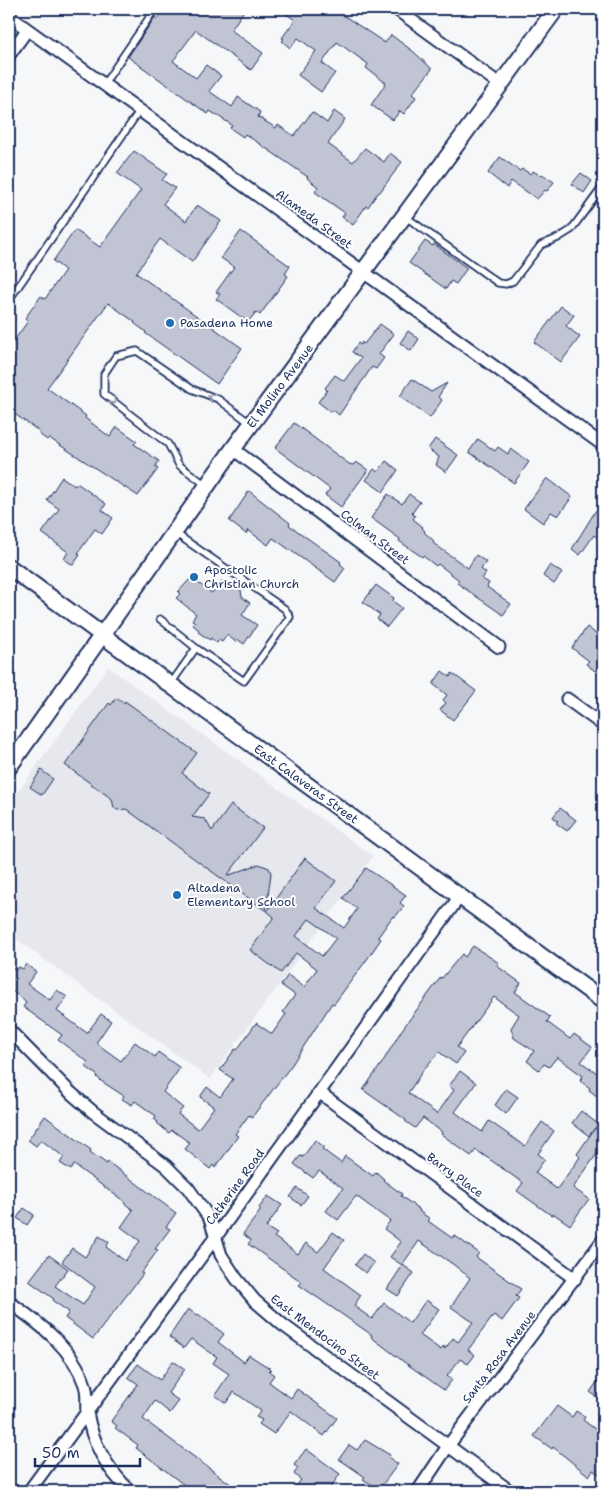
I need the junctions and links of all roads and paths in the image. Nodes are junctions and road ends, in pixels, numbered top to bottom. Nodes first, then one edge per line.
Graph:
1 (155, 9) edge
2 (396, 9) edge
3 (556, 9) edge
4 (9, 16) edge
5 (27, 30) junction
6 (9, 55) edge
7 (104, 84) junction
8 (501, 85) junction
9 (140, 110) junction
10 (601, 189) dead end
11 (406, 216) junction
12 (365, 272) junction
13 (9, 300) edge
14 (251, 425) junction
15 (603, 445) edge
16 (234, 449) junction
17 (208, 486) junction
18 (175, 533) junction
19 (9, 566) edge
20 (160, 619) dead end
21 (102, 636) junction
22 (499, 647) dead end
23 (196, 648) junction
24 (170, 685) junction
25 (567, 699) dead end
26 (603, 725) edge
27 (9, 767) edge
28 (460, 896) junction
29 (603, 1000) edge
30 (9, 1030) edge
31 (320, 1093) junction
32 (217, 1235) junction
33 (603, 1240) edge
34 (575, 1278) junction
35 (9, 1302) edge
36 (87, 1411) junction
37 (448, 1446) junction
38 (29, 1491) edge
39 (130, 1491) edge
40 (418, 1491) edge
41 (510, 1491) edge

1 - 7 lane
2 - 8 street
3 - 8 street, El Molino Avenue
4 - 5 street, Alameda Street
5 - 6 street
5 - 7 street, Alameda Street
7 - 9 street, Alameda Street
8 - 11 street, El Molino Avenue
9 - 12 street, Alameda Street
9 - 13 lane
10 - 11 lane
11 - 12 street, El Molino Avenue
12 - 14 street, El Molino Avenue
12 - 15 street, Alameda Street
14 - 16 street, El Molino Avenue
14 -> 17 lane
16 - 17 street, El Molino Avenue
16 - 22 street, Colman Street
17 - 18 street, El Molino Avenue
18 - 21 street, El Molino Avenue
18 - 23 lane
19 - 21 street, East Calaveras Street
20 - 23 lane
21 - 24 street, East Calaveras Street
21 - 27 street, El Molino Avenue
23 - 24 lane
24 - 28 street, East Calaveras Street
25 - 26 street
28 - 29 street, East Calaveras Street
28 - 31 street, Catherine Road
30 - 32 street, East Mendocino Street
31 - 32 street, Catherine Road
31 - 34 street, Barry Place
32 - 36 street, Catherine Road
32 - 37 street, East Mendocino Street
33 - 34 street, Santa Rosa Avenue
34 - 37 street, Santa Rosa Avenue
35 - 36 street
36 - 38 street, Catherine Road
36 - 39 street
37 - 40 street, Santa Rosa Avenue
37 - 41 street, East Mendocino Street

